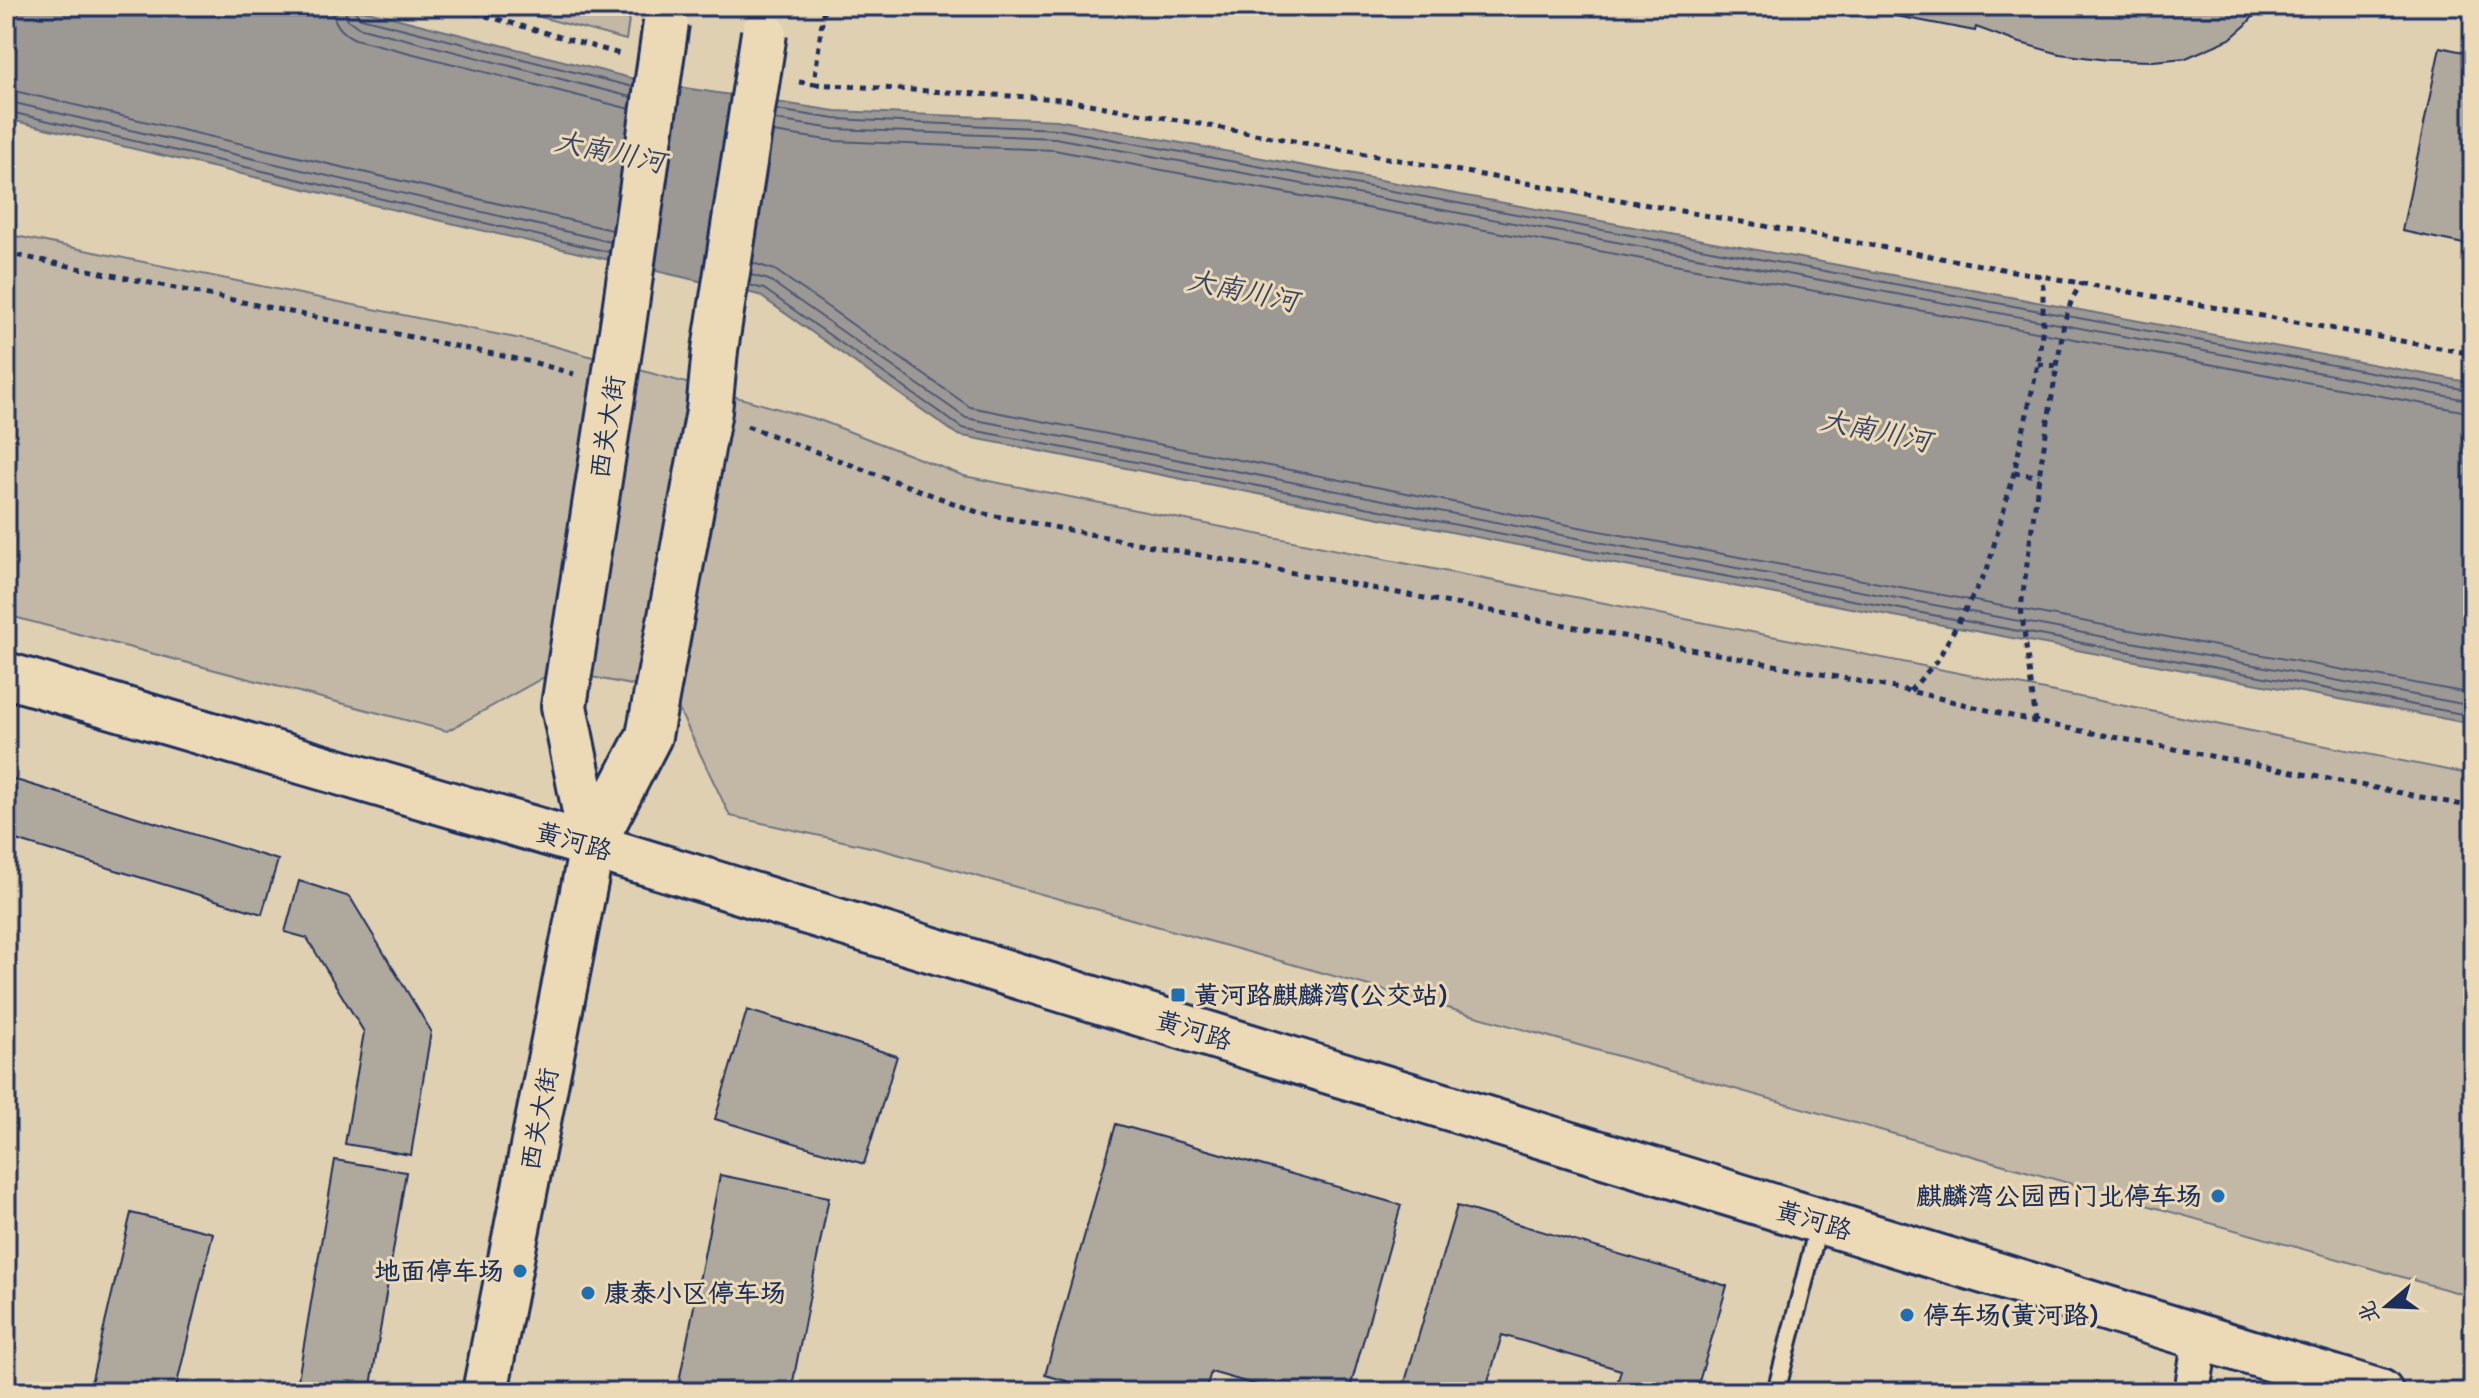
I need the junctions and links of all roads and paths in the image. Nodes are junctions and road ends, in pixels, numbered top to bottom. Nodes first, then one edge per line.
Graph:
1 (667, 15) edge
2 (766, 20) edge
3 (814, 84) dead end
4 (6, 253) edge
5 (2039, 274) junction
6 (2082, 282) junction
7 (2473, 354) edge
8 (2038, 364) junction
9 (2058, 366) junction
10 (614, 386) junction
11 (709, 411) junction
12 (2014, 473) junction
13 (2039, 476) junction
14 (6, 675) edge
15 (1910, 691) junction
16 (2036, 722) junction
17 (2473, 807) edge
18 (592, 846) junction
19 (1819, 1221) junction
20 (2201, 1337) junction
21 (485, 1392) edge
22 (1776, 1392) edge
23 (2192, 1392) edge
24 (2380, 1392) edge

1 - 10 main road, 西关大街, bridge
2 - 11 main road, 西关大街, bridge
3 - 5 path
4 - 10 path
5 - 6 path
5 - 8 path
6 - 7 path
6 - 9 path
8 - 9 path
8 - 12 path
9 - 13 path
10 - 18 main road, 西关大街
11 - 15 path
11 - 18 main road, 西关大街
12 - 13 path
12 - 15 path
13 - 16 path
14 - 18 main road, 黄河路
15 - 16 path
16 - 17 path
18 - 19 main road, 黄河路
18 - 21 main road, 西关大街
19 - 20 main road, 黄河路
19 - 22 lane
20 - 23 street
20 - 24 main road, 黄河路

